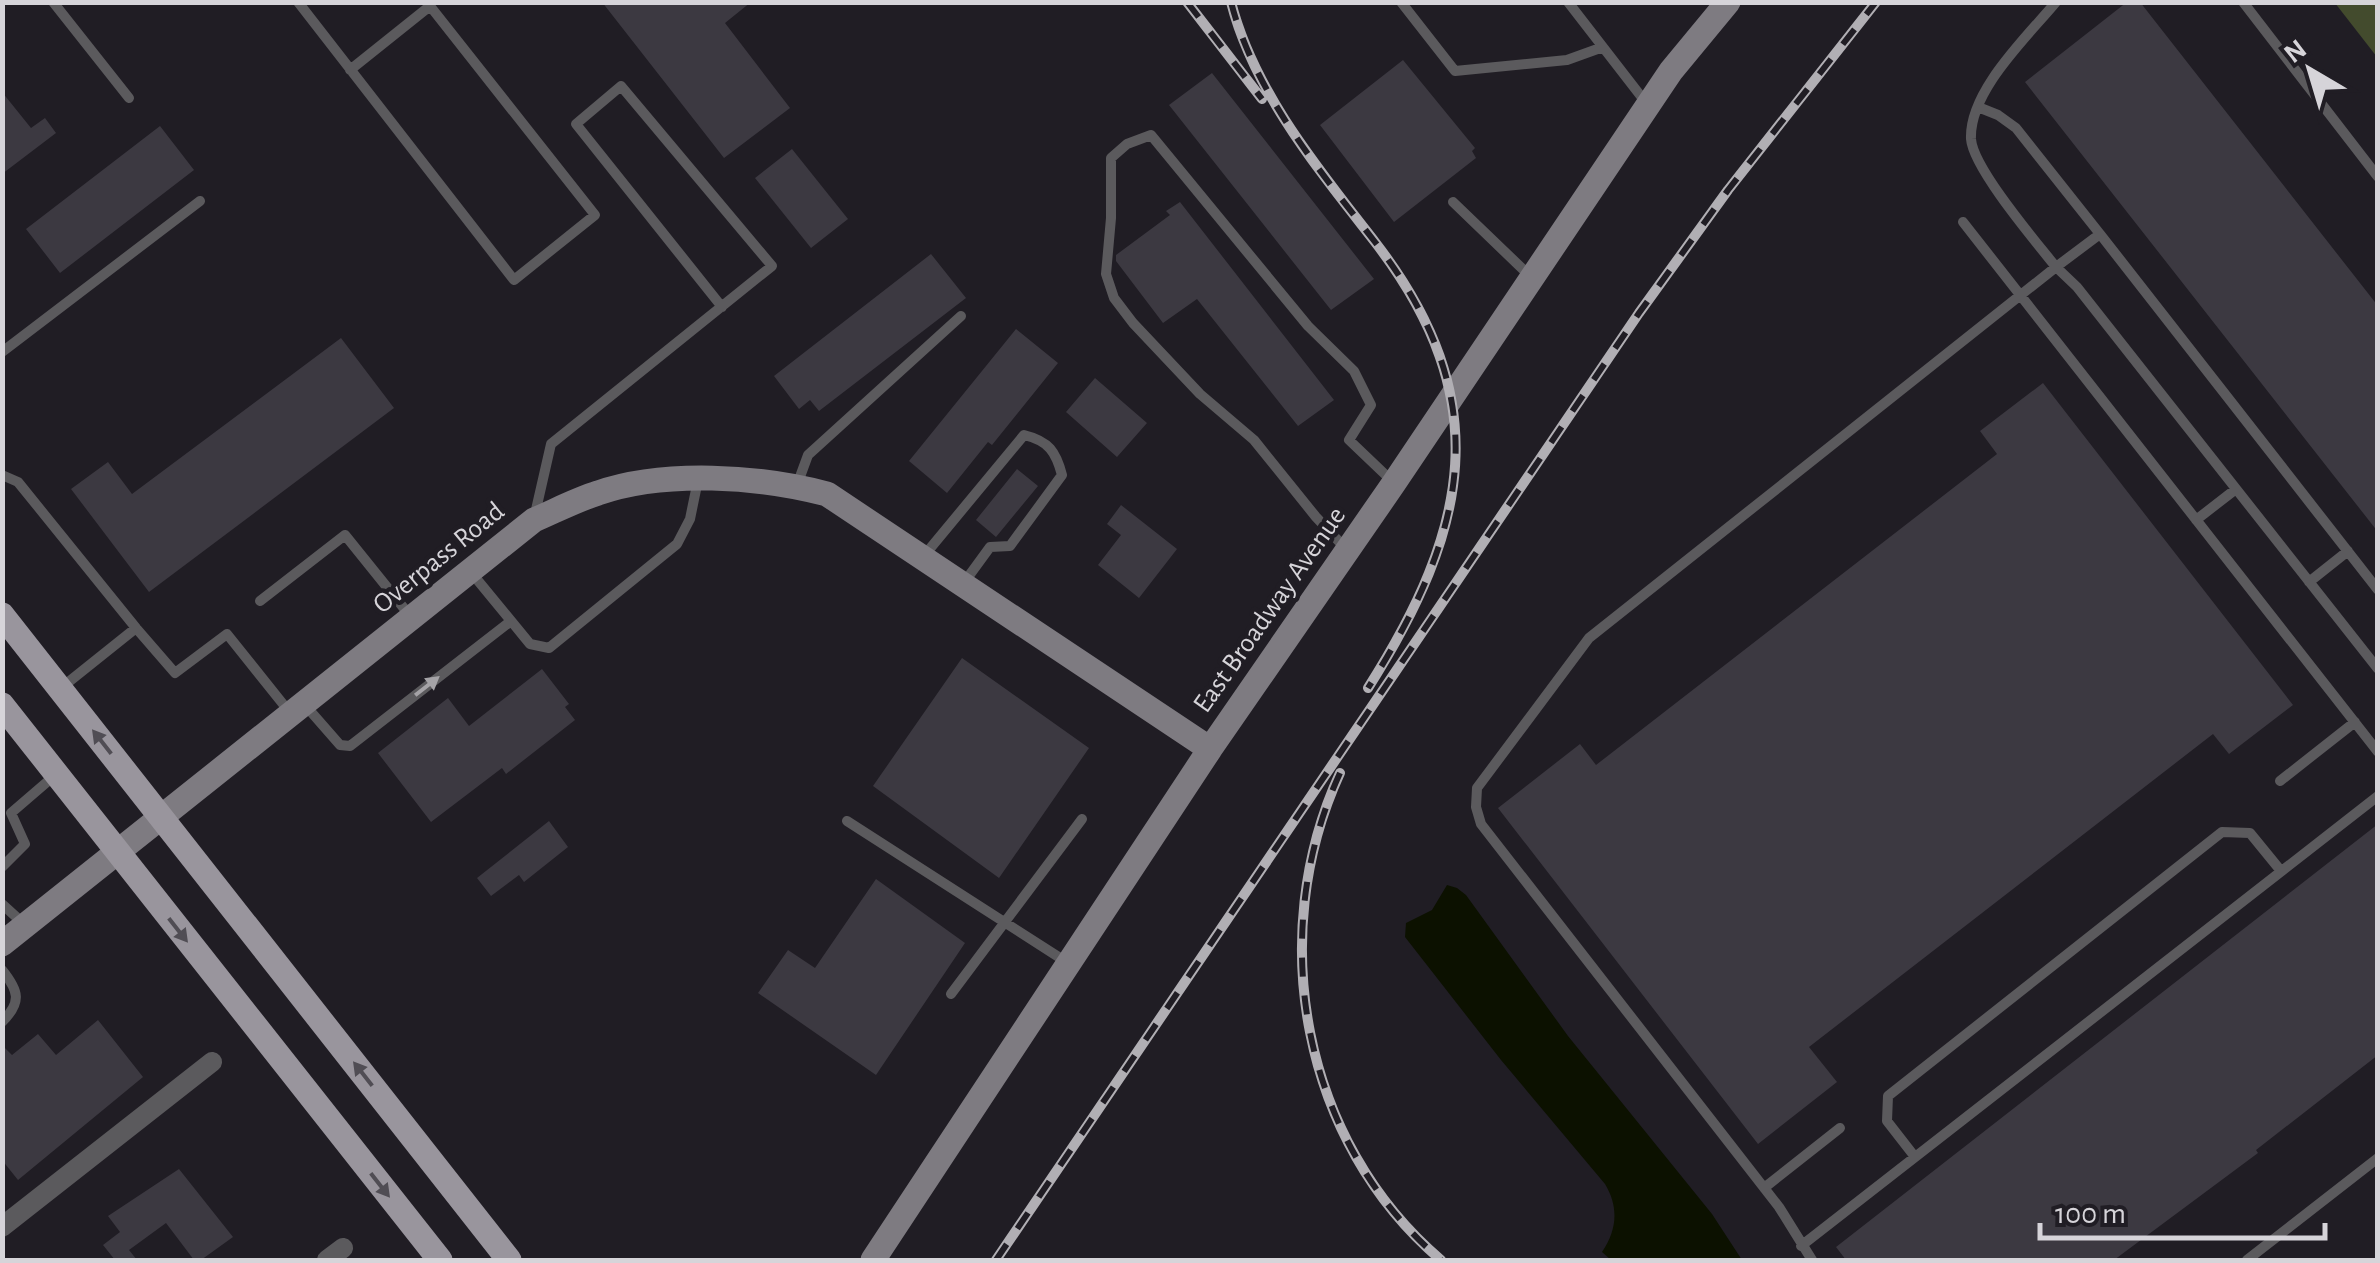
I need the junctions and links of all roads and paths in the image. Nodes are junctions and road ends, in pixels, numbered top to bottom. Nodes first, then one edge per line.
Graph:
1 (52, 2) edge
2 (298, 2) edge
3 (1401, 2) edge
4 (1568, 2) edge
5 (1728, 2) edge
6 (2056, 2) edge
7 (2243, 2) edge
8 (1602, 47) junction
9 (350, 70) junction
10 (129, 98) dead end
11 (1648, 105) junction
12 (1978, 108) junction
13 (2378, 177) edge
14 (200, 200) dead end
15 (1453, 202) dead end
16 (1963, 222) dead end
17 (2100, 234) junction
18 (2056, 267) junction
19 (1532, 279) junction
20 (2021, 295) junction
21 (722, 306) junction
22 (961, 316) dead end
23 (2, 352) edge
24 (2, 475) edge
25 (698, 478) junction
26 (1394, 483) junction
27 (796, 486) junction
28 (2236, 489) junction
29 (534, 520) junction
30 (2196, 520) junction
31 (1348, 550) junction
32 (2348, 552) junction
33 (923, 558) junction
34 (470, 571) junction
35 (2309, 582) junction
36 (963, 585) junction
37 (2378, 590) edge
38 (260, 601) dead end
39 (2, 614) edge
40 (412, 618) junction
41 (511, 621) junction
42 (136, 628) junction
43 (2378, 670) edge
44 (60, 688) junction
45 (2, 706) edge
46 (298, 710) junction
47 (2354, 722) junction
48 (1210, 750) junction
49 (2378, 752) edge
50 (56, 774) junction
51 (2280, 781) dead end
52 (2378, 796) edge
53 (2, 802) edge
54 (11, 813) junction
55 (162, 818) junction
56 (1082, 819) dead end
57 (847, 821) dead end
58 (118, 853) junction
59 (2, 867) edge
60 (2281, 871) junction
61 (2, 904) edge
62 (1006, 923) junction
63 (26, 926) junction
64 (2, 944) edge
65 (1069, 964) junction
66 (2, 970) edge
67 (951, 994) dead end
68 (2, 1022) edge
69 (212, 1062) dead end
70 (1840, 1128) dead end
71 (1915, 1156) junction
72 (2378, 1158) edge
73 (1764, 1188) junction
74 (5, 1221) edge
75 (1801, 1246) junction
76 (440, 1260) edge
77 (510, 1260) edge
78 (873, 1260) edge
79 (1812, 1260) edge
80 (2247, 1260) edge

1 - 10 lane
2 - 9 lane
3 - 8 lane
4 - 8 lane
5 - 11 main road, East Broadway Avenue
6 - 12 lane
7 - 13 lane
8 - 11 lane
9 - 9 lane
11 - 19 main road, East Broadway Avenue
12 - 17 lane
12 - 18 lane
14 - 23 lane
15 - 19 lane
16 - 20 lane
17 - 18 lane
17 - 32 lane
18 - 20 lane
18 - 28 lane
19 - 26 main road, East Broadway Avenue
20 - 30 lane
20 - 73 lane
21 - 21 lane
21 - 29 lane
22 - 27 lane
24 - 42 lane
25 - 27 main road, Overpass Road
25 - 29 main road, Overpass Road
25 - 41 lane
26 - 31 main road, East Broadway Avenue
26 - 31 lane
27 - 33 main road, Overpass Road
28 - 30 lane
28 - 35 lane
29 - 34 main road, Overpass Road
30 - 47 lane
31 - 48 main road, East Broadway Avenue
32 - 35 lane
32 - 37 lane
33 - 36 main road, Overpass Road
33 - 36 lane
34 - 40 main road, Overpass Road
34 - 41 lane
35 - 43 lane
36 - 48 main road, Overpass Road
38 - 40 lane
39 - 44 main road
40 - 46 main road, Overpass Road
46 -> 41 lane
42 - 44 lane
42 - 46 lane
55 -> 44 main road
45 - 50 main road
46 - 55 main road, Overpass Road
47 - 49 lane
47 - 51 lane
48 - 65 main road, East Broadway Avenue
50 - 54 lane
50 - 58 main road
52 - 60 lane
53 - 54 lane
54 - 59 lane
55 - 58 main road, Overpass Road
77 -> 55 main road
56 - 62 lane
57 - 62 lane
58 - 63 main road, Overpass Road
58 -> 76 main road
60 - 71 lane
60 - 71 lane
61 - 63 lane
62 - 65 lane
62 - 67 lane
63 - 64 main road, Overpass Road
65 - 78 main road, East Broadway Avenue
66 - 68 lane
69 - 74 street
70 - 73 lane
71 - 75 lane
72 - 80 lane
73 - 75 lane
75 - 79 lane

